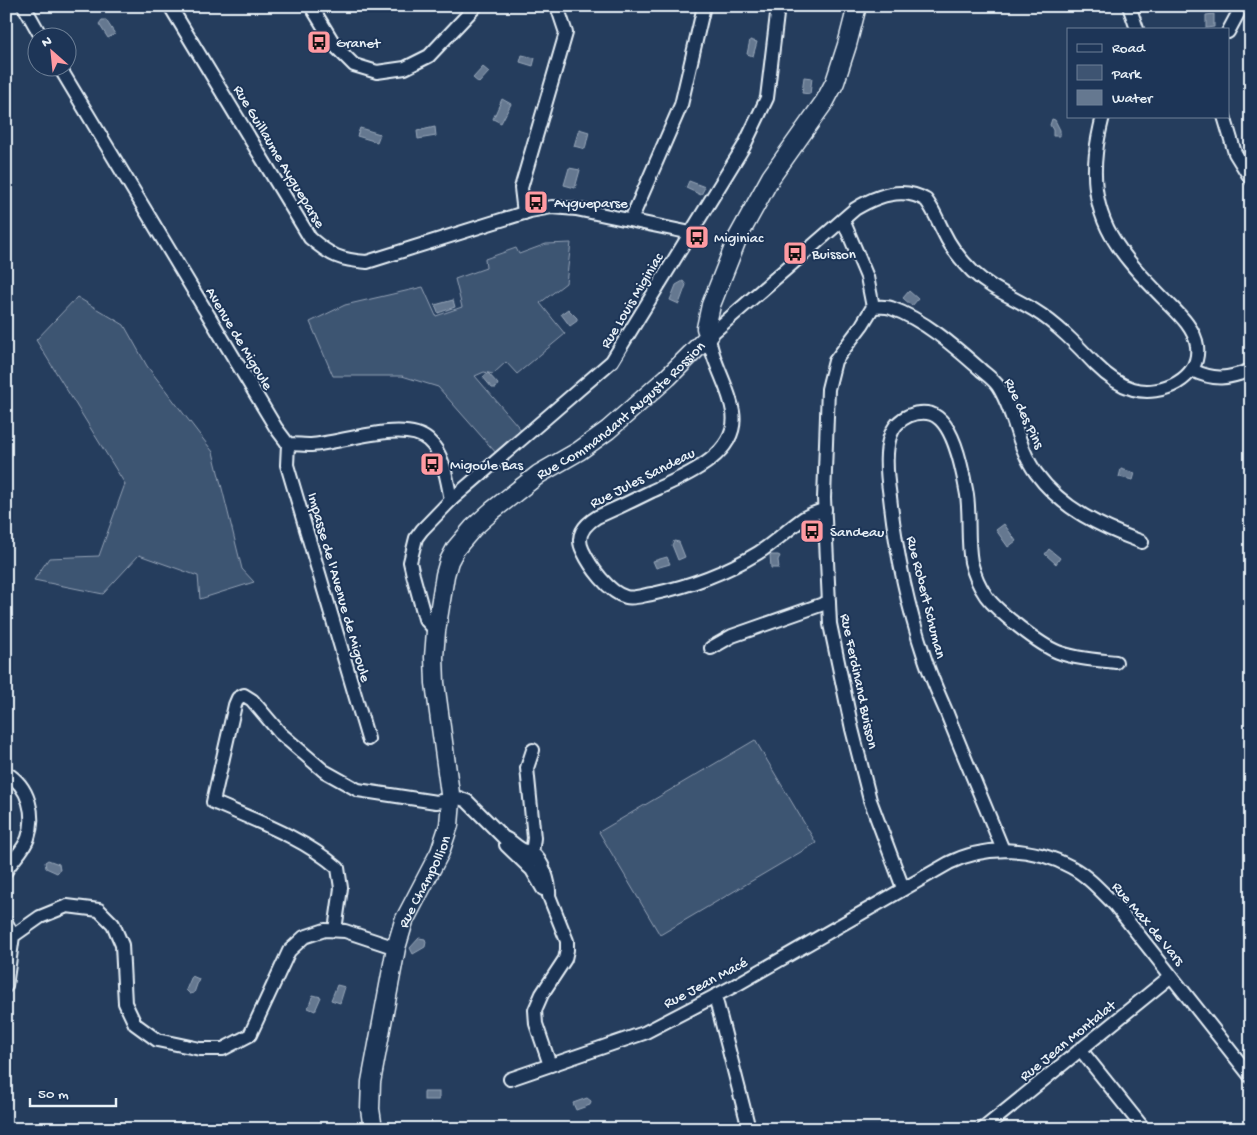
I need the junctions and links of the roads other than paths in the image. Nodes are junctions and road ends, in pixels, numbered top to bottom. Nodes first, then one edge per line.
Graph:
1 (24, 6) edge
2 (170, 6) edge
3 (311, 6) edge
4 (476, 6) edge
5 (557, 6) edge
6 (704, 6) edge
7 (778, 6) edge
8 (857, 6) edge
9 (1128, 6) edge
10 (1242, 6) edge
11 (36, 28) edge
12 (1137, 28) edge
13 (1230, 28) edge
14 (66, 78) edge
15 (1103, 118) edge
16 (1225, 118) edge
17 (1251, 179) edge
18 (524, 213) junction
19 (631, 220) junction
20 (843, 220) junction
21 (691, 233) junction
22 (873, 307) junction
23 (709, 336) junction
24 (1192, 370) junction
25 (1251, 370) edge
26 (288, 444) junction
27 (451, 500) junction
28 (825, 509) junction
29 (1142, 542) dead end
30 (829, 602) junction
31 (436, 631) junction
32 (711, 648) dead end
33 (1116, 662) dead end
34 (368, 739) dead end
35 (533, 750) dead end
36 (6, 773) edge
37 (451, 800) junction
38 (504, 838) junction
39 (1003, 850) junction
40 (532, 853) junction
41 (528, 866) junction
42 (6, 871) edge
43 (903, 888) junction
44 (549, 896) junction
45 (6, 922) edge
46 (335, 930) junction
47 (14, 936) junction
48 (396, 948) junction
49 (1171, 976) junction
50 (6, 986) edge
51 (715, 996) junction
52 (1080, 1049) junction
53 (550, 1065) junction
54 (1251, 1077) edge
55 (510, 1079) dead end
56 (373, 1129) edge
57 (749, 1129) edge
58 (983, 1129) edge
59 (1144, 1129) edge

1 - 11 street
2 - 18 street, Rue Guillaume Aygueparse
3 - 4 street
5 - 18 street
6 - 19 street
7 - 21 street, Rue Louis Miginiac
8 - 23 street, Rue Commandant Auguste Rossion
9 - 12 street
10 - 13 street
14 - 26 street, Avenue de Migoule
15 - 24 street
16 - 17 street
18 - 19 street, Rue Guillaume Aygueparse
19 - 21 street, Rue Guillaume Aygueparse
20 - 22 street
20 - 23 street
20 - 24 street
21 - 27 street, Rue Louis Miginiac
22 - 28 street, Rue Ferdinand Buisson
22 - 29 street, Rue des Pins
23 - 28 street, Rue Jules Sandeau
23 - 31 street, Rue Commandant Auguste Rossion
24 - 25 street
26 - 27 street
26 - 34 street, Impasse de l'Avenue de Migoule
27 - 31 street, Rue Louis Miginiac
28 - 30 street, Rue Ferdinand Buisson
30 - 32 street
30 - 43 street, Rue Ferdinand Buisson
31 - 37 street, Rue Champollion
33 - 39 street, Rue Robert Schuman
35 - 40 street
36 - 42 street
37 - 38 street
37 - 46 street
37 - 48 street, Rue Champollion
38 - 40 street
38 - 41 street
39 - 43 street, Rue Max de Vars
39 - 49 street, Rue Max de Vars
40 - 41 street
40 - 44 street
41 - 44 street
43 - 51 street, Rue Jean Macé
44 - 53 street
45 - 47 street
46 - 47 street
46 - 48 street
47 - 50 street
48 - 56 street, Rue Champollion
49 - 52 street, Rue Jean Montalat
49 - 54 street, Rue Max de Vars
51 - 53 street, Rue Jean Macé
51 - 57 street
52 - 58 street, Rue Jean Montalat
52 - 59 street
53 - 55 street, Rue Jean Macé

